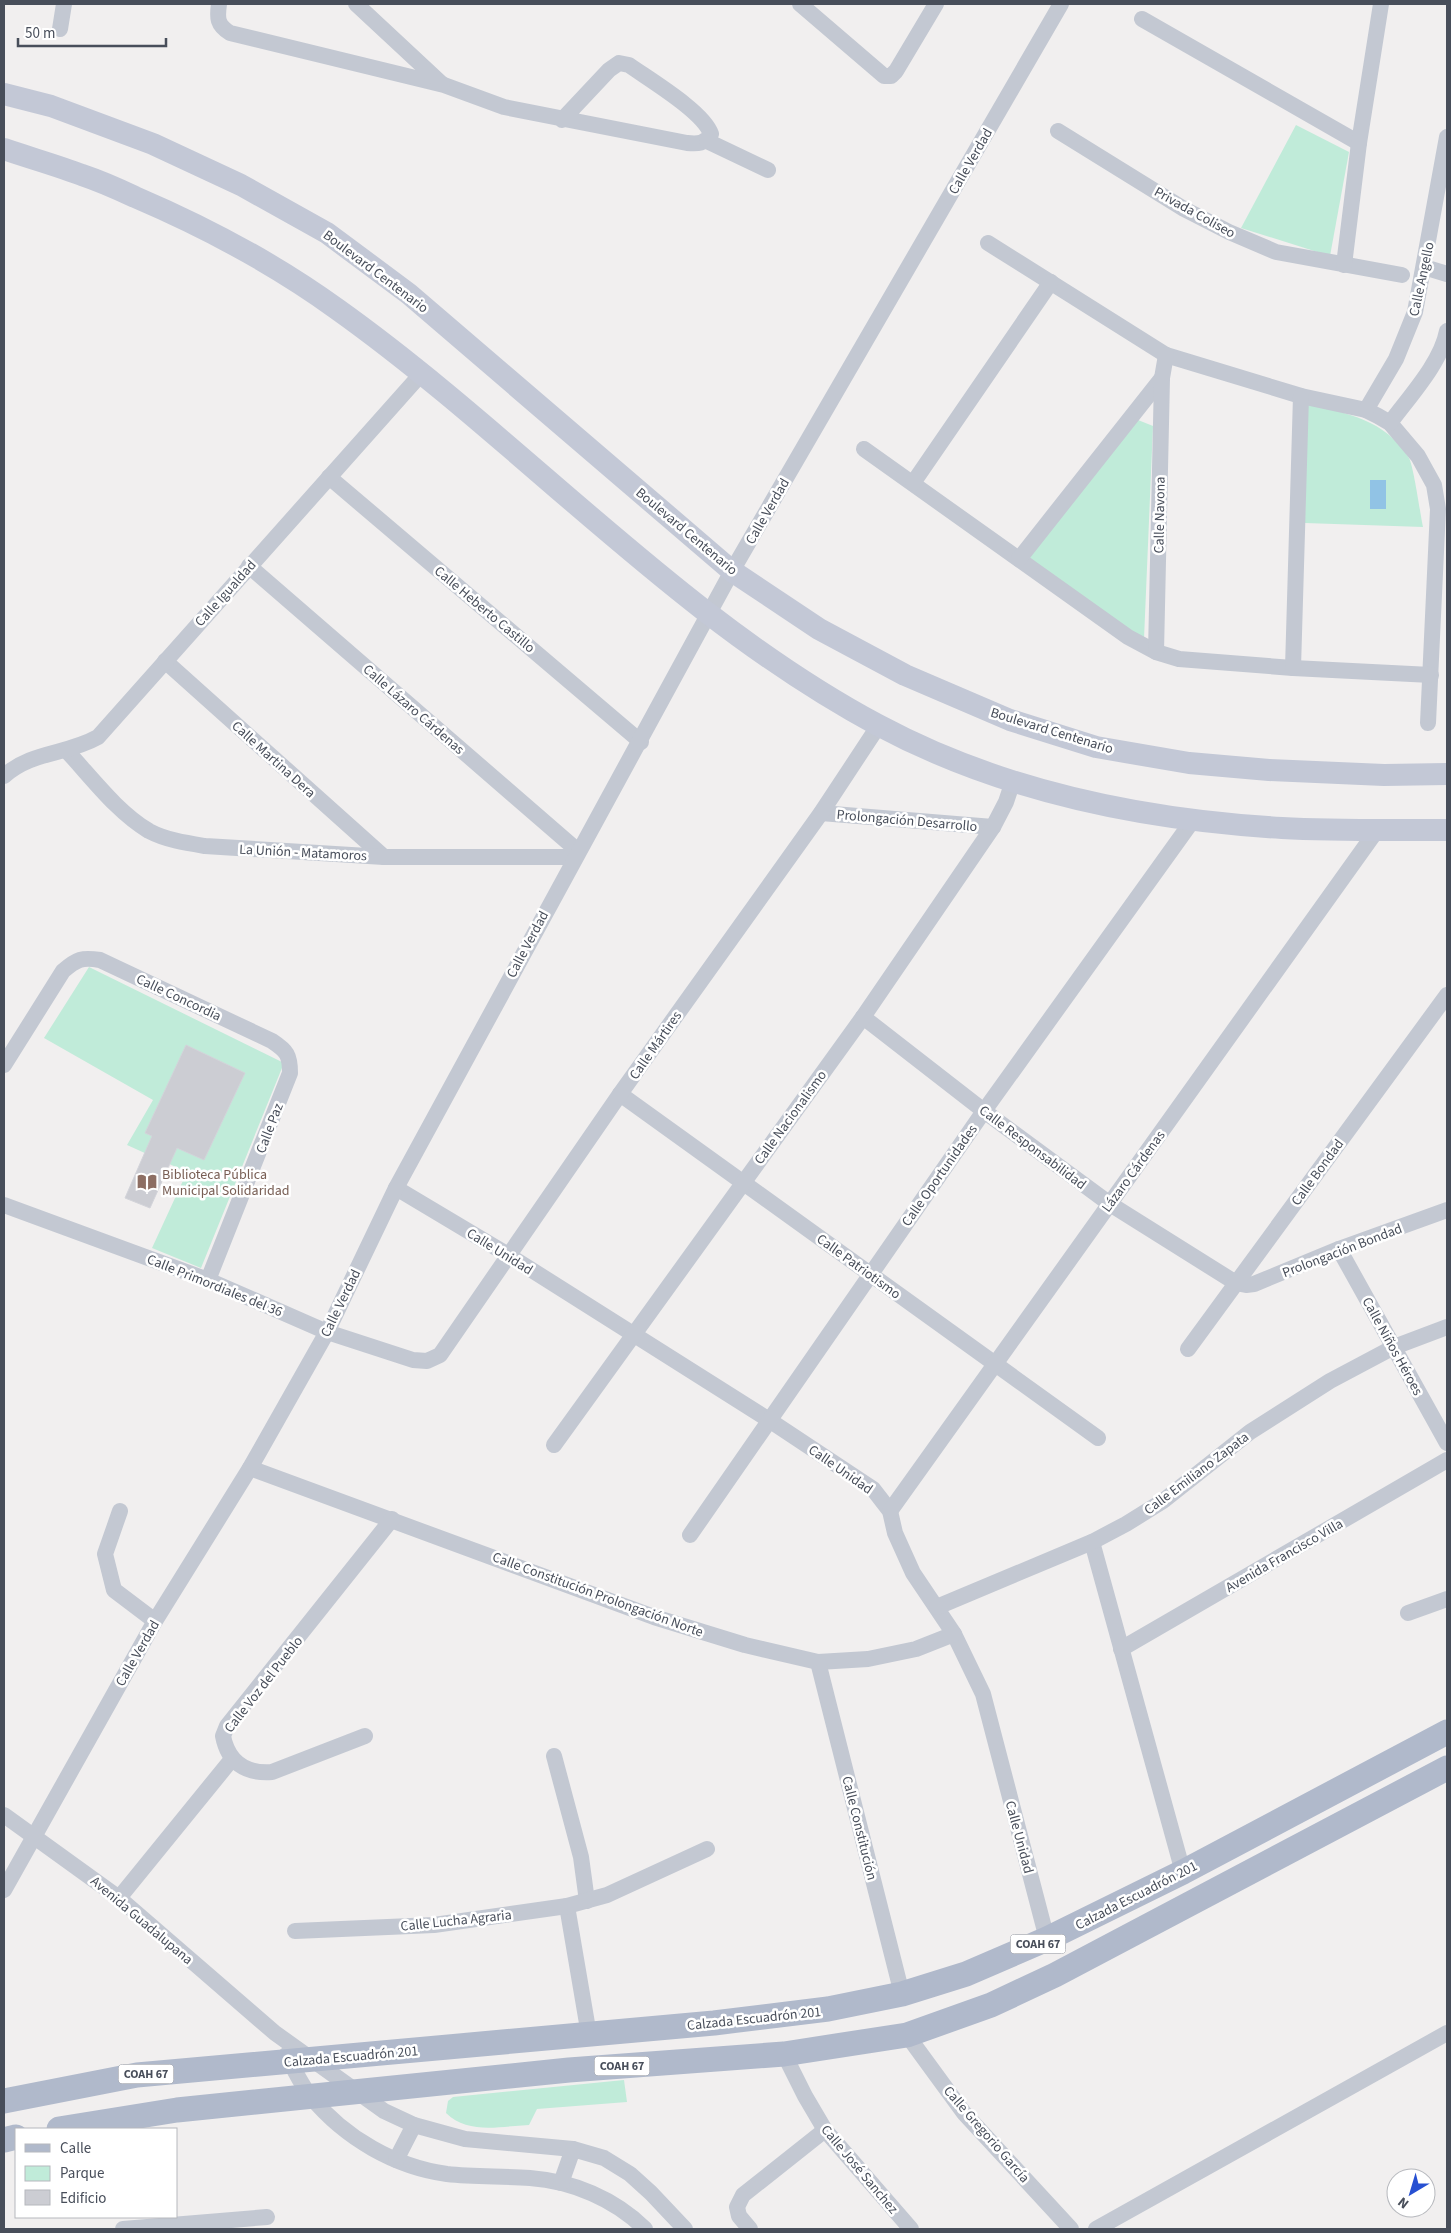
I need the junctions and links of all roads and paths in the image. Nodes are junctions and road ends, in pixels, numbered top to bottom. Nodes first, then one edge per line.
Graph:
1 (64, 4) edge
2 (219, 4) edge
3 (356, 4) edge
4 (800, 4) edge
5 (936, 4) edge
6 (1061, 4) edge
7 (1381, 4) edge
8 (1142, 19) dead end
9 (60, 29) dead end
10 (444, 85) junction
11 (4, 94) edge
12 (562, 120) junction
13 (1058, 131) dead end
14 (1447, 137) edge
15 (707, 141) junction
16 (1359, 143) junction
17 (4, 149) edge
18 (768, 170) dead end
19 (988, 243) dead end
20 (1344, 266) junction
21 (1424, 267) junction
22 (1447, 274) edge
23 (1402, 275) dead end
24 (1051, 282) junction
25 (1447, 331) edge
26 (1166, 355) junction
27 (422, 373) junction
28 (1162, 378) junction
29 (1301, 396) junction
30 (1366, 410) junction
31 (1390, 423) junction
32 (864, 449) dead end
33 (329, 477) junction
34 (913, 483) junction
35 (1019, 559) junction
36 (250, 566) junction
37 (732, 571) junction
38 (709, 614) junction
39 (1156, 652) junction
40 (165, 661) junction
41 (1293, 668) junction
42 (1431, 675) junction
43 (1428, 723) dead end
44 (879, 725) junction
45 (641, 742) junction
46 (66, 750) junction
47 (1447, 774) edge
48 (4, 776) edge
49 (1013, 781) junction
50 (821, 813) junction
51 (1193, 820) junction
52 (993, 827) junction
53 (1377, 830) junction
54 (1447, 830) edge
55 (576, 854) junction
56 (384, 857) junction
57 (1447, 995) edge
58 (863, 1017) junction
59 (290, 1059) joint
60 (4, 1065) edge
61 (620, 1094) junction
62 (984, 1111) junction
63 (742, 1182) junction
64 (396, 1188) junction
65 (1110, 1204) junction
66 (4, 1205) edge
67 (1447, 1210) edge
68 (1339, 1249) junction
69 (508, 1255) junction
70 (870, 1274) junction
71 (208, 1280) junction
72 (1236, 1283) junction
73 (1447, 1327) edge
74 (327, 1332) junction
75 (633, 1334) junction
76 (1394, 1346) junction
77 (1188, 1349) dead end
78 (428, 1361) joint
79 (995, 1364) junction
80 (769, 1420) junction
81 (1098, 1438) dead end
82 (1447, 1443) edge
83 (554, 1445) dead end
84 (1447, 1460) edge
85 (250, 1468) junction
86 (120, 1511) dead end
87 (890, 1511) junction
88 (392, 1519) junction
89 (690, 1535) dead end
90 (1092, 1542) junction
91 (1447, 1599) edge
92 (937, 1607) junction
93 (1408, 1613) dead end
94 (155, 1621) junction
95 (954, 1634) junction
96 (1121, 1649) junction
97 (818, 1662) junction
98 (1447, 1732) edge
99 (366, 1736) dead end
100 (554, 1756) dead end
101 (232, 1759) junction
102 (1447, 1768) edge
103 (4, 1816) edge
104 (34, 1836) junction
105 (707, 1849) dead end
106 (1182, 1872) junction
107 (4, 1890) edge
108 (119, 1898) junction
109 (587, 1901) junction
110 (567, 1906) junction
111 (295, 1931) dead end
112 (1047, 1939) junction
113 (902, 1994) junction
114 (1447, 2033) edge
115 (907, 2035) junction
116 (579, 2036) junction
117 (784, 2054) junction
118 (300, 2061) junction
119 (569, 2070) junction
120 (356, 2092) junction
121 (310, 2096) junction
122 (4, 2101) edge
123 (414, 2125) junction
124 (65, 2128) edge
125 (826, 2130) junction
126 (573, 2149) junction
127 (396, 2160) junction
128 (561, 2183) junction
129 (267, 2216) dead end
130 (123, 2229) edge
131 (645, 2229) edge
132 (685, 2229) edge
133 (750, 2229) edge
134 (911, 2229) edge
135 (1072, 2229) edge
136 (1096, 2229) edge

1 - 9 street
2 - 10 street
3 - 10 street
4 - 5 street
6 - 37 street, Calle Verdad
7 - 16 street
8 - 16 street
10 - 12 street
11 - 37 main road, Boulevard Centenario
12 - 15 street
12 - 15 street
13 - 20 street, Privada Coliseo
14 - 21 street, Calle Angello
15 - 18 street
16 - 20 street
17 - 27 main road
19 - 24 street
20 - 23 street, Privada Coliseo
21 - 22 street
21 - 30 street, Calle Angello
24 - 26 street
24 - 34 street
25 - 31 street
26 - 28 street, Calle Navona
26 - 29 street
27 - 33 street, Calle Igualdad
27 - 38 main road
28 - 35 street, Calle Navona
28 - 39 street, Calle Navona
29 - 30 street
29 - 41 street
30 - 31 street
31 - 42 street
32 - 34 street
33 - 36 street, Calle Igualdad
33 - 45 street, Calle Heberto Castillo
34 - 35 street
35 - 39 street
36 - 40 street, Calle Igualdad
36 - 55 street, Calle Lázaro Cárdenas
37 - 38 street, Calle Verdad
37 - 47 main road, Boulevard Centenario
38 - 44 main road
38 - 45 street, Calle Verdad
39 - 41 street
40 - 46 street, Calle Igualdad
40 - 56 street, Calle Martina Dera
41 - 42 street
42 - 43 street
44 - 49 main road
44 - 50 street, Calle Mártires
45 - 55 street, Calle Verdad
46 - 48 street, Calle Igualdad
46 - 56 street, La Unión - Matamoros
49 - 51 main road
49 - 52 street, Calle Nacionalismo
50 - 52 street, Prolongación Desarrollo
50 - 61 street, Calle Mártires
51 - 53 main road
51 - 62 street, Calle Oportunidades
52 - 58 street, Calle Nacionalismo
53 - 54 main road
53 - 65 street, Lázaro Cárdenas
55 - 56 street, La Unión - Matamoros
55 - 64 street, Calle Verdad
57 - 72 street, Calle Bondad
58 - 62 street, Calle Responsabilidad
58 - 63 street, Calle Nacionalismo
59 - 60 street, Calle Concordia
59 - 71 street, Calle Paz
61 - 63 street, Calle Patriotismo
61 - 69 street, Calle Mártires
62 - 65 street, Calle Responsabilidad
62 - 70 street, Calle Oportunidades
63 - 70 street, Calle Patriotismo
63 - 75 street, Calle Nacionalismo
64 - 69 street, Calle Unidad
64 - 74 street, Calle Verdad
65 - 72 street, Calle Responsabilidad
65 - 79 street, Lázaro Cárdenas
66 - 71 street, Calle Primordiales del 36
67 - 68 street, Prolongación Bondad
68 - 72 street, Prolongación Bondad
68 - 76 street, Calle Niños Héroes
69 - 75 street, Calle Unidad
69 - 78 street, Calle Mártires
70 - 79 street, Calle Patriotismo
70 - 80 street, Calle Oportunidades
71 - 74 street, Calle Primordiales del 36
72 - 77 street, Calle Bondad
73 - 76 street, Calle Emiliano Zapata
74 - 78 street, Calle Primordiales del 36
74 - 85 street, Calle Verdad
75 - 80 street, Calle Unidad
75 - 83 street, Calle Nacionalismo
76 - 82 street, Calle Niños Héroes
76 - 90 street, Calle Emiliano Zapata
79 - 81 street, Calle Patriotismo
79 - 87 street, Lázaro Cárdenas
80 - 87 street, Calle Unidad
80 - 89 street, Calle Oportunidades
84 - 96 street, Avenida Francisco Villa
85 - 88 street, Calle Constitución Prolongación Norte
85 - 94 street, Calle Verdad
86 - 94 street
87 - 92 street, Calle Unidad
88 - 97 street, Calle Constitución Prolongación Norte
88 - 101 street, Calle Voz del Pueblo
90 - 92 street, Calle Emiliano Zapata
90 - 96 street
91 - 93 street
92 - 95 street, Calle Unidad
94 - 104 street, Calle Verdad
95 - 97 street, Calle Constitución Prolongación Norte
95 - 112 street, Calle Unidad
96 - 106 street
97 - 113 street, Calle Constitución
98 - 106 main road, Calzada Escuadrón 201 / COAH 67
99 - 101 street
100 - 109 street
101 - 108 street
102 - 115 main road, COAH 67
103 - 104 street, Avenida Guadalupana
104 - 107 street, Calle Verdad
104 - 108 street, Avenida Guadalupana
105 - 109 street, Calle Lucha Agraria
106 - 112 main road, Calzada Escuadrón 201 / COAH 67
108 - 118 street, Avenida Guadalupana
109 - 110 street, Calle Lucha Agraria
110 - 111 street, Calle Lucha Agraria
110 - 116 street
112 - 113 main road, Calzada Escuadrón 201 / COAH 67
113 - 116 main road, Calzada Escuadrón 201 / COAH 67
114 - 136 street
115 - 117 main road, COAH 67
115 - 135 street, Calle Gregorio García
116 - 118 main road, Calzada Escuadrón 201 / COAH 67
116 - 119 main road
117 - 119 main road, COAH 67
117 - 125 street, Calle José Sanchez
118 - 120 street
118 - 121 street
118 - 122 main road, Calzada Escuadrón 201 / COAH 67
119 - 120 main road, COAH 67
120 - 121 main road, COAH 67
120 - 123 street
121 - 124 main road, COAH 67
121 - 127 street
123 - 126 street
123 - 127 street
125 - 133 street
125 - 134 street, Calle José Sanchez
126 - 128 street
126 - 132 street
127 - 128 street
128 - 131 street
129 - 130 street

